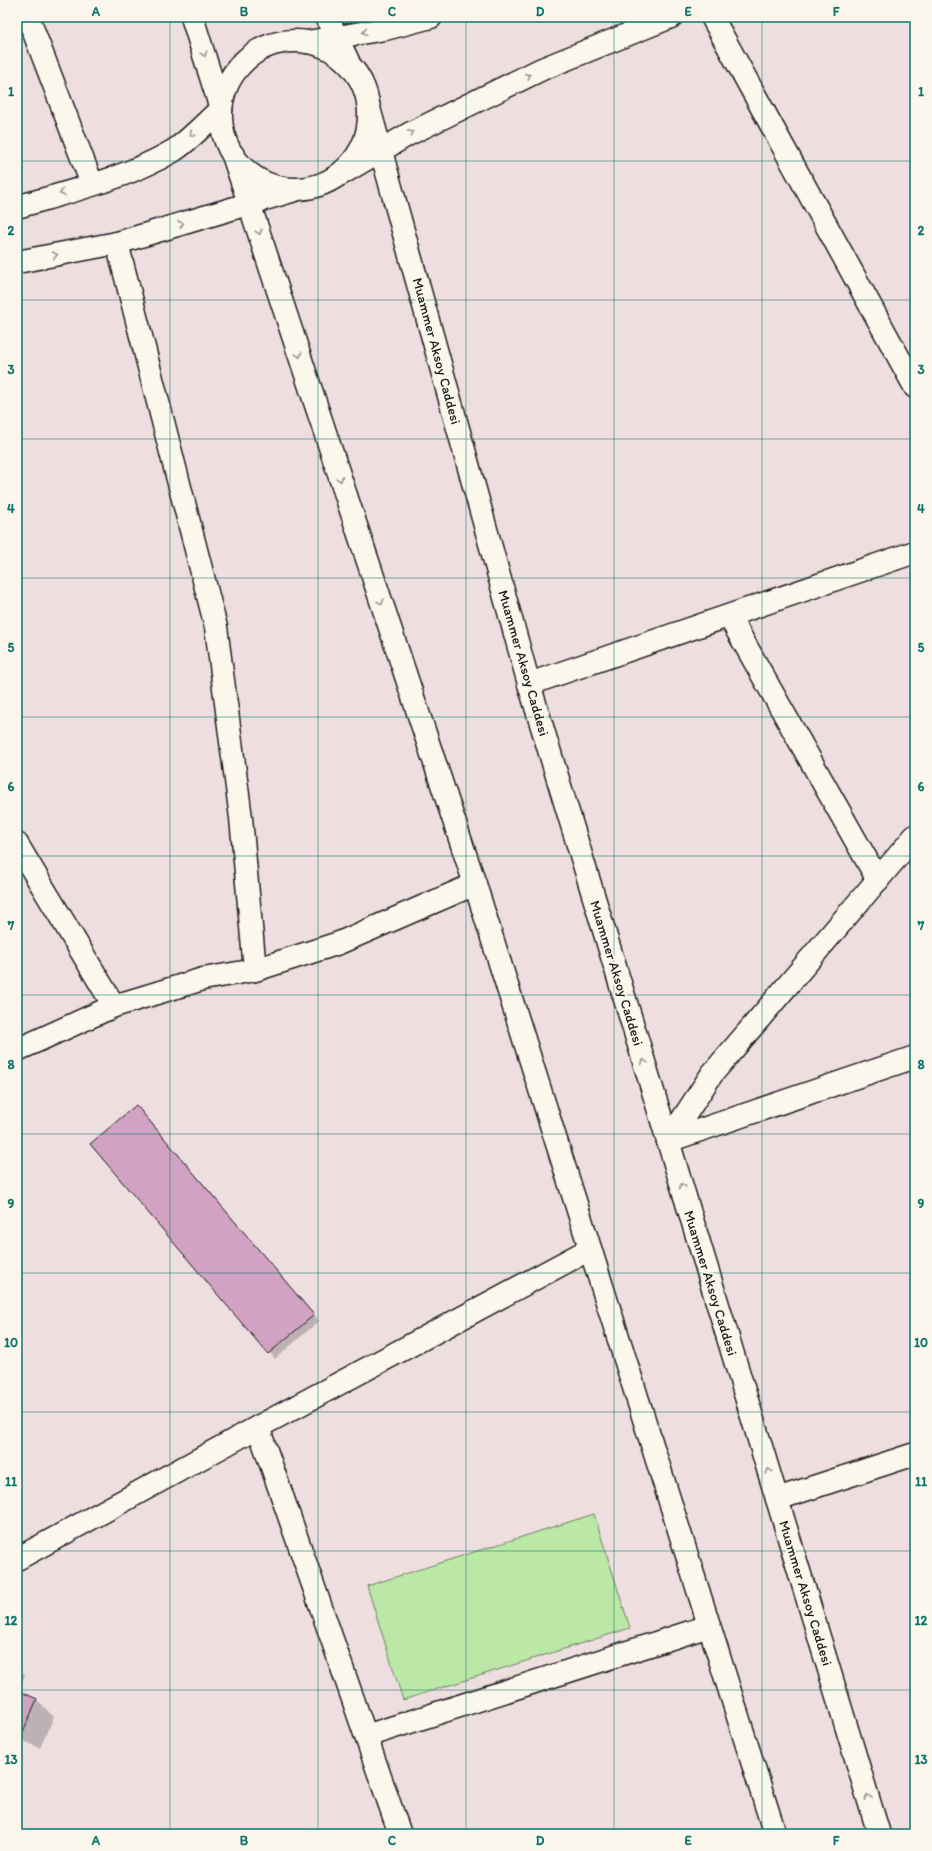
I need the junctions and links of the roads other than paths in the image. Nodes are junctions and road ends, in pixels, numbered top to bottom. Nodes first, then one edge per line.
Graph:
1 (28, 17) edge
2 (192, 17) edge
3 (326, 17) edge
4 (431, 17) edge
5 (672, 17) edge
6 (712, 17) edge
7 (336, 37) junction
8 (307, 42) junction
9 (349, 64) junction
10 (369, 108) junction
11 (221, 109) junction
12 (381, 151) junction
13 (233, 155) junction
14 (341, 174) junction
15 (92, 184) junction
16 (296, 190) junction
17 (249, 204) junction
18 (17, 207) edge
19 (117, 243) junction
20 (17, 262) edge
21 (915, 387) edge
22 (915, 552) edge
23 (729, 616) junction
24 (529, 684) junction
25 (915, 836) edge
26 (17, 844) edge
27 (878, 880) junction
28 (475, 884) junction
29 (255, 970) junction
30 (114, 1006) junction
31 (17, 1050) edge
32 (915, 1057) edge
33 (668, 1141) junction
34 (590, 1249) junction
35 (258, 1427) junction
36 (915, 1454) edge
37 (777, 1499) junction
38 (17, 1559) edge
39 (709, 1626) junction
40 (366, 1736) junction
41 (400, 1834) edge
42 (775, 1834) edge
43 (879, 1834) edge

1 - 15 street
2 -> 11 street
3 - 7 street
4 -> 7 street
12 -> 5 street
6 - 21 street
7 - 8 street
7 - 9 street
8 - 9 street
8 - 11 street
9 - 10 street
10 - 12 street, Muammer Aksoy Caddesi
10 - 14 street
11 - 13 street
11 -> 15 street
12 - 14 street
12 - 24 street, Muammer Aksoy Caddesi
13 - 16 street
13 - 17 street
14 - 16 street
15 -> 18 street
16 - 17 street
19 -> 17 street
17 -> 28 street
20 -> 19 street
19 - 29 street
22 - 23 street
23 - 24 street
23 - 27 street
33 -> 24 street, Muammer Aksoy Caddesi
25 - 27 street
26 - 30 street
27 - 33 street
28 - 29 street
28 - 34 street
29 - 30 street
30 - 31 street
32 - 33 street
37 -> 33 street, Muammer Aksoy Caddesi
34 - 35 street
34 - 39 street
35 - 38 street
35 - 40 street
36 - 37 street
43 -> 37 street, Muammer Aksoy Caddesi
39 - 40 street
39 - 42 street
40 - 41 street

